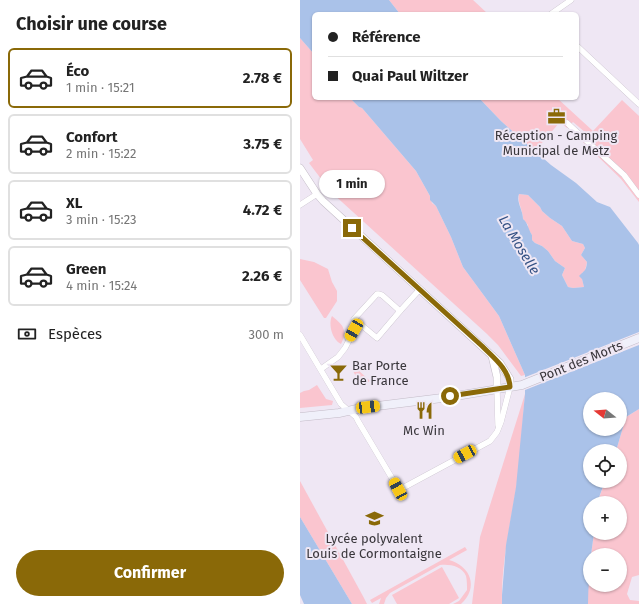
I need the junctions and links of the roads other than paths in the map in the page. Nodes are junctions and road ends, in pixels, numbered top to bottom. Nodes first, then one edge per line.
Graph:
1 (571, 0) edge
2 (554, 12) edge
3 (579, 48) edge
4 (639, 104) edge
5 (567, 123) dead end
6 (300, 168) edge
7 (317, 194) junction
8 (639, 195) edge
9 (300, 204) edge
10 (420, 289) junction
11 (400, 311) junction
12 (358, 323) junction
13 (300, 334) edge
14 (639, 338) edge
15 (492, 356) junction
16 (321, 369) junction
17 (510, 387) junction
18 (497, 389) junction
19 (349, 411) junction
20 (300, 417) edge
21 (497, 432) junction

1 - 2 street
3 - 4 street
5 - 8 street
6 - 7 street
7 - 9 street
7 - 10 street
10 - 11 street
10 - 15 street
11 - 12 street
11 - 12 street
12 - 16 street
13 - 16 street
14 - 17 main road, Pont des Morts
15 - 17 street
15 - 18 street
16 - 19 street
17 - 18 main road, Pont des Morts
17 - 21 street
18 - 19 main road, Pont des Morts
18 - 21 street
19 - 20 main road, Pont des Morts
19 - 21 street

